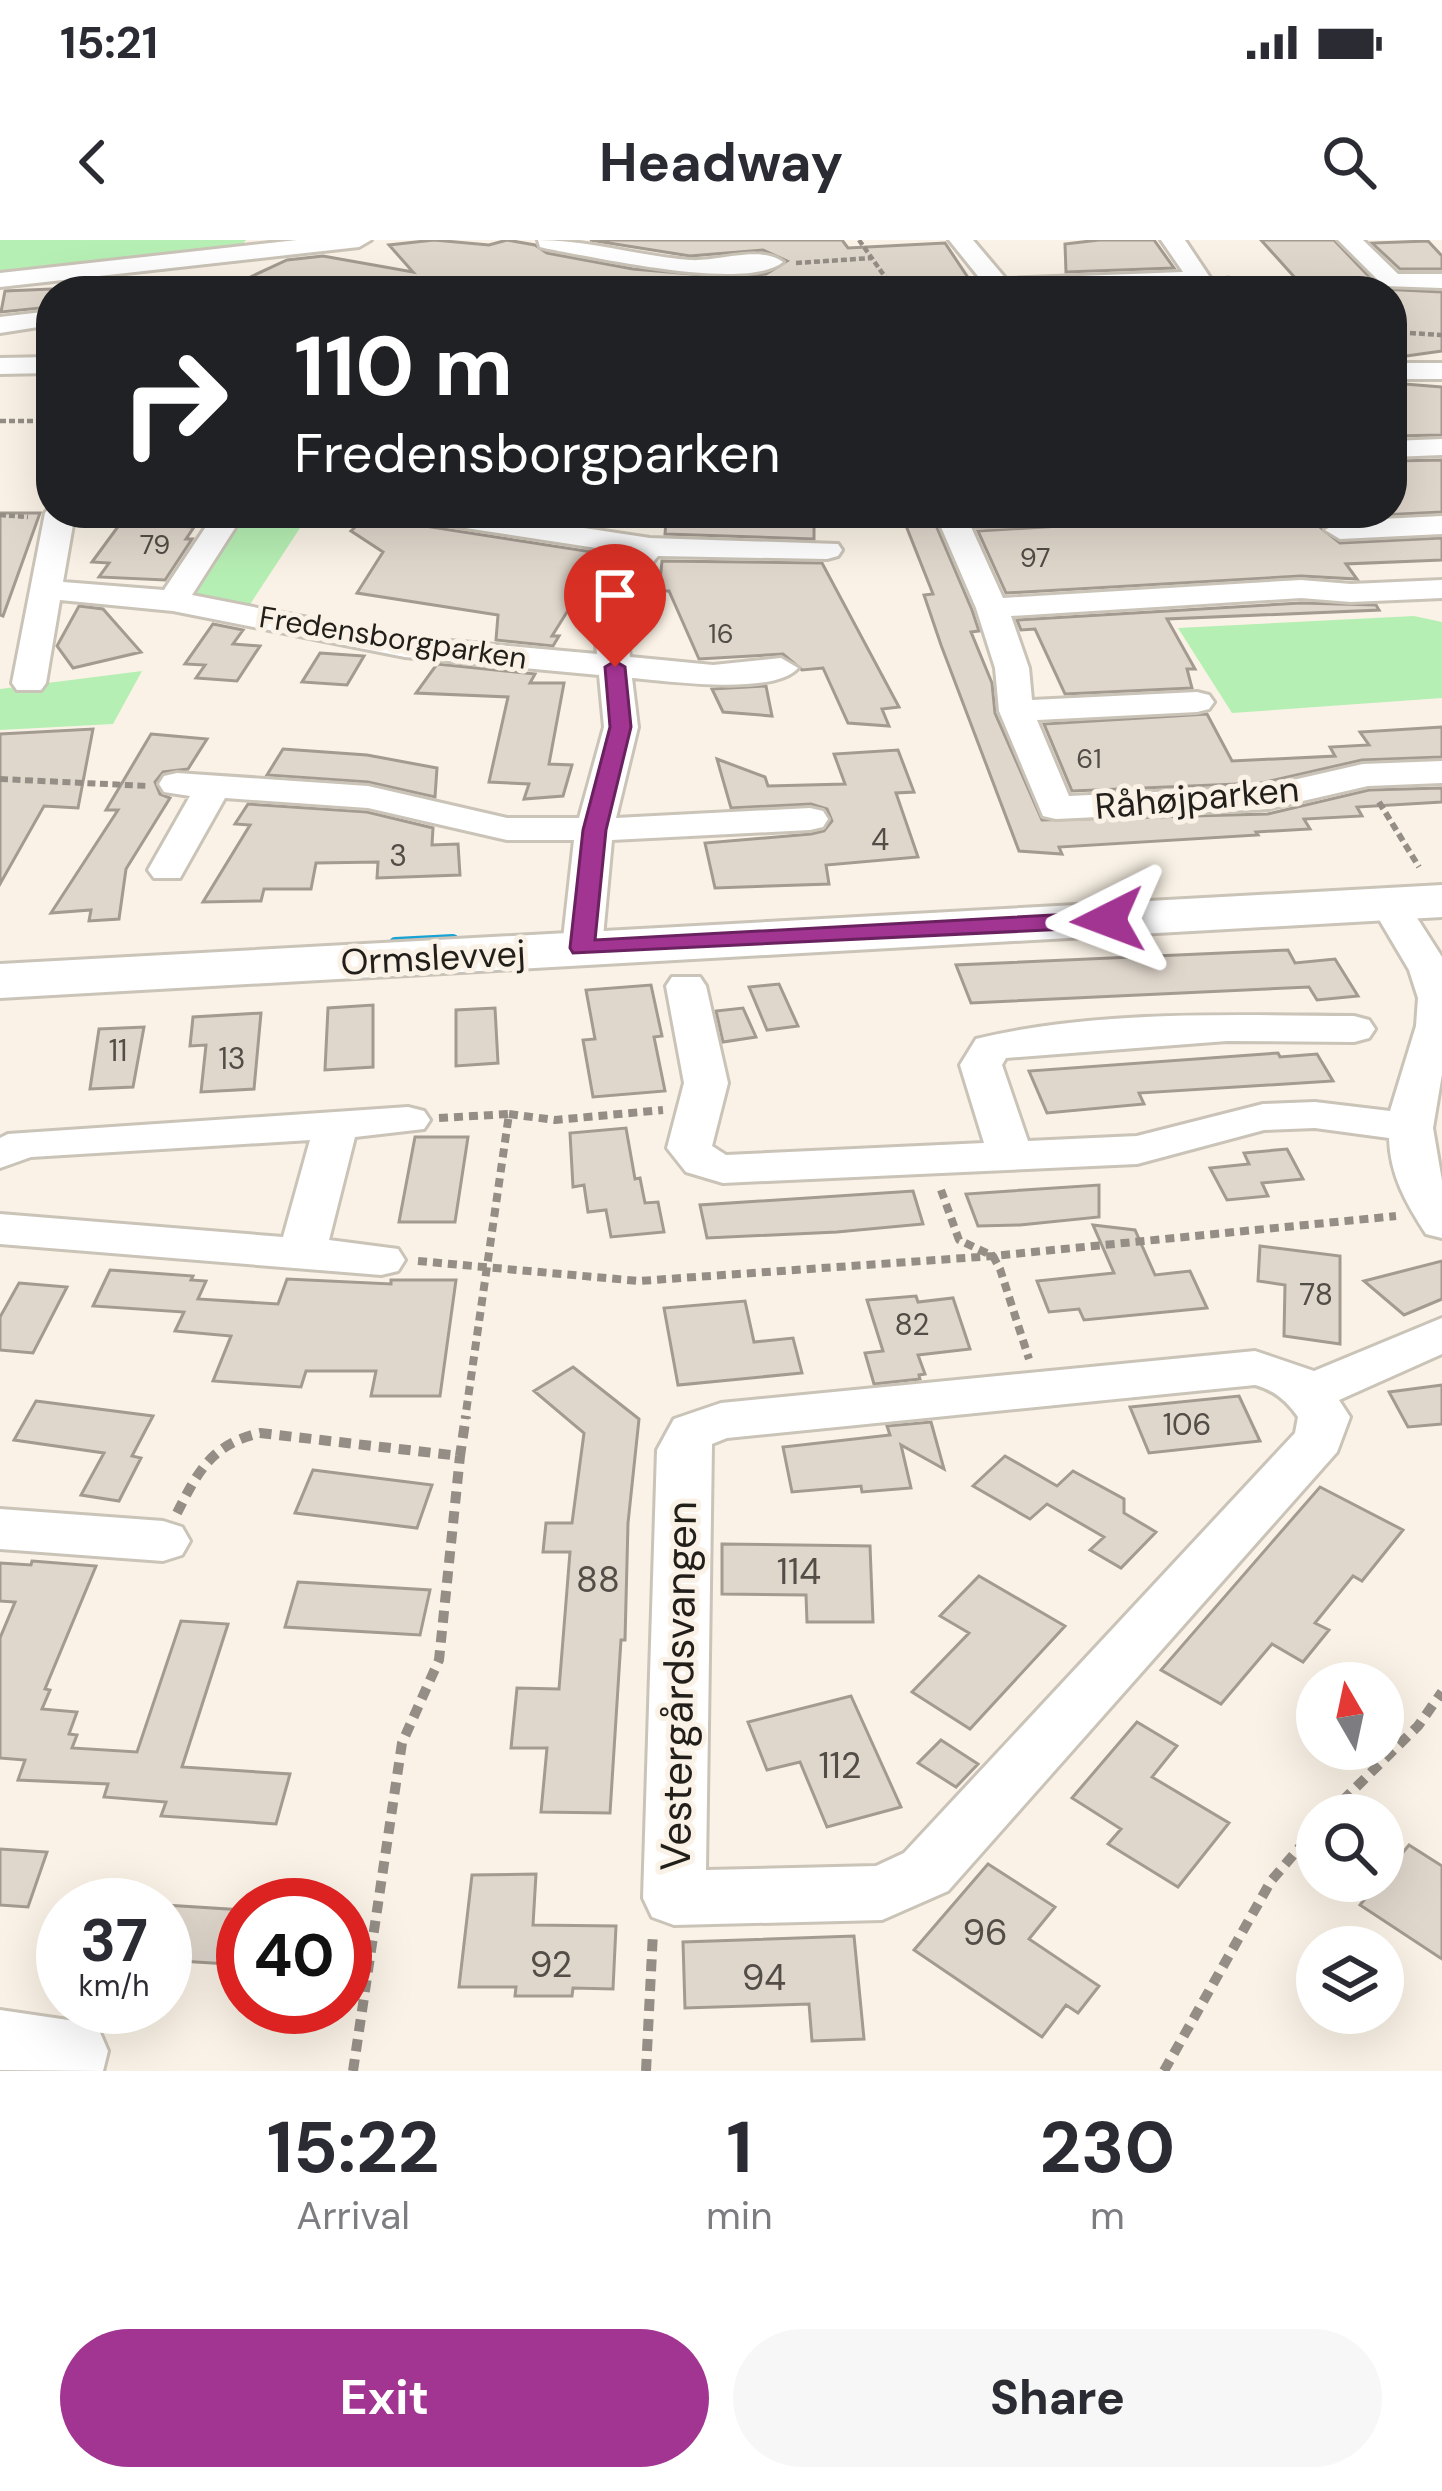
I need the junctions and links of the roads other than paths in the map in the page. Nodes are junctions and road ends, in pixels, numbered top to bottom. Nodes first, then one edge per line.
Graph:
1 (359, 240) edge
2 (711, 240) edge
3 (961, 240) edge
4 (1173, 240) edge
5 (1350, 240) edge
6 (548, 242) edge
7 (771, 262) road end
8 (670, 263) junction
9 (648, 276) edge
10 (990, 276) edge
11 (1197, 276) edge
12 (1388, 276) edge
13 (0, 280) edge
14 (1407, 280) edge
15 (1442, 281) edge
16 (36, 320) edge
17 (0, 325) edge
18 (36, 365) edge
19 (0, 366) edge
20 (1407, 371) edge
21 (1442, 371) edge
22 (1442, 447) edge
23 (1407, 448) edge
24 (1407, 524) edge
25 (1442, 525) edge
26 (57, 528) edge
27 (220, 528) edge
28 (525, 528) edge
29 (957, 528) edge
30 (1339, 528) edge
31 (650, 547) junction
32 (827, 550) dead end
33 (1442, 589) edge
34 (46, 591) junction
35 (1386, 591) junction
36 (172, 602) junction
37 (992, 608) junction
38 (615, 667) junction
39 (781, 668) dead end
40 (29, 682) dead end
41 (1197, 702) dead end
42 (1016, 711) junction
43 (1442, 772) edge
44 (810, 819) dead end
45 (594, 830) junction
46 (167, 870) dead end
47 (1417, 891) edge
48 (582, 948) junction
49 (0, 981) edge
50 (686, 986) dead end
51 (1356, 1033) dead end
52 (1436, 1046) edge
53 (408, 1120) road end
54 (336, 1125) junction
55 (1409, 1127) junction
56 (0, 1154) edge
57 (1010, 1155) junction
58 (1438, 1218) edge
59 (0, 1229) edge
60 (302, 1252) junction
61 (381, 1260) road end
62 (1442, 1335) edge
63 (1311, 1392) junction
64 (0, 1529) edge
65 (163, 1540) road end
66 (0, 2040) edge
67 (70, 2071) edge

1 - 13 street
2 - 8 street
3 - 10 street
4 - 11 street
5 - 12 street
6 - 8 street
7 - 8 street
8 - 9 street
14 - 15 street
16 - 17 street
18 - 19 street
20 - 21 street
22 - 23 street
24 - 25 street
26 - 34 street
27 - 36 street
28 - 31 street
29 - 37 street, Råhøjparken
30 - 35 street
31 - 32 street
31 - 38 street
33 - 35 street
34 - 36 street, Fredensborgparken
34 - 40 street
35 - 37 street
36 - 38 street, Fredensborgparken
37 - 42 street, Råhøjparken
38 - 39 street, Fredensborgparken
38 - 45 street
41 - 42 street
42 - 43 street, Råhøjparken
44 - 45 street
45 - 46 street
45 - 48 street
47 - 48 street, Ormslevvej
47 - 52 street
48 - 49 street, Ormslevvej
50 - 57 street
51 - 57 street
52 - 55 street
53 - 54 street
54 - 56 street
54 - 60 street
55 - 57 street
55 - 58 street
59 - 60 street
60 - 61 street
62 - 63 street
63 - 63 street, Vestergårdsvangen
64 - 65 street
66 - 67 street

